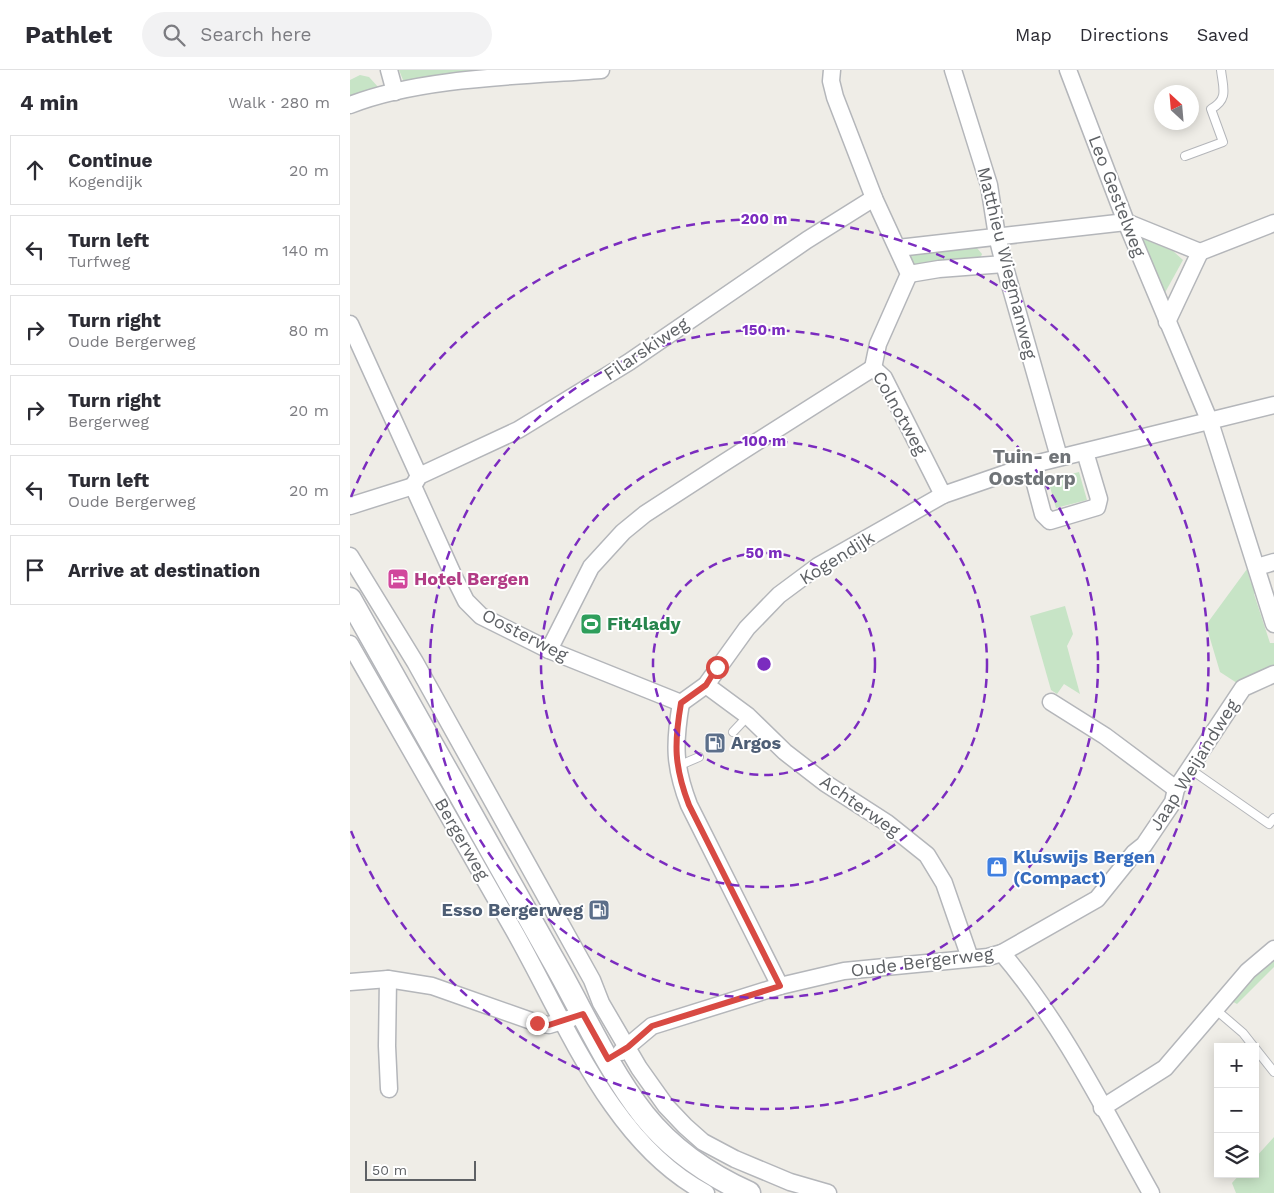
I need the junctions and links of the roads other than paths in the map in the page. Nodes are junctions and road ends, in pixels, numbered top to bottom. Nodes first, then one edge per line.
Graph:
1 (389, 70) edge
2 (600, 70) edge
3 (832, 70) edge
4 (953, 70) edge
5 (1068, 70) edge
6 (1222, 70) edge
7 (395, 92) junction
8 (350, 105) edge
9 (1186, 156) dead end
10 (874, 198) junction
11 (1126, 222) junction
12 (1274, 223) edge
13 (997, 236) junction
14 (898, 248) junction
15 (1200, 252) junction
16 (1004, 264) junction
17 (908, 274) junction
18 (1167, 322) junction
19 (350, 324) edge
20 (873, 368) junction
21 (1274, 405) edge
22 (1210, 422) junction
23 (1085, 452) junction
24 (1059, 457) junction
25 (1030, 465) junction
26 (416, 481) junction
27 (943, 495) junction
28 (350, 506) edge
29 (350, 556) edge
30 (1274, 562) edge
31 (1257, 567) junction
32 (350, 599) edge
33 (1274, 624) edge
34 (350, 644) edge
35 (549, 650) junction
36 (1274, 674) edge
37 (706, 685) junction
38 (1051, 702) dead end
39 (681, 703) junction
40 (748, 716) junction
41 (733, 732) dead end
42 (699, 757) dead end
43 (678, 766) junction
44 (1190, 769) junction
45 (1176, 789) junction
46 (1274, 818) edge
47 (518, 898) junction
48 (549, 901) junction
49 (1274, 949) edge
50 (1002, 953) junction
51 (970, 958) junction
52 (584, 966) junction
53 (388, 979) junction
54 (350, 982) edge
55 (780, 986) junction
56 (1215, 1009) junction
57 (573, 1011) junction
58 (1251, 1043) edge
59 (628, 1047) junction
60 (1259, 1053) edge
61 (608, 1059) junction
62 (1274, 1072) edge
63 (389, 1090) dead end
64 (1102, 1108) junction
65 (706, 1193) edge
66 (749, 1193) edge
67 (828, 1193) edge
68 (1150, 1193) edge

1 - 7 street
2 - 7 street
3 - 10 street
4 - 13 street, Matthieu Wiegmanweg
5 - 11 street, Leo Gestelweg
6 - 9 lane
7 - 8 street
10 - 14 street
10 - 26 street, Filarskiweg
11 - 13 street
11 - 15 street
11 - 18 street, Leo Gestelweg
12 - 15 street
13 - 14 street
13 - 16 street, Matthieu Wiegmanweg
14 - 17 street
15 - 18 street
16 - 17 street
16 - 24 street, Matthieu Wiegmanweg
17 - 20 street, Colnotweg
18 - 22 street, Leo Gestelweg
19 - 26 street, Oosterweg
20 - 27 street, Colnotweg
20 - 35 street
21 - 22 street, Kogendijk
22 - 23 street, Kogendijk
22 - 31 street
23 - 24 street, Kogendijk
23 - 25 street
24 - 25 street, Kogendijk
25 - 27 street, Kogendijk
26 - 28 street
26 - 35 street, Oosterweg
27 - 37 street, Kogendijk
29 - 48 street
30 - 31 street
31 - 33 street
32 - 47 main road, Bergerweg
34 - 57 street, Bergerweg
35 - 39 street, Oosterweg
36 - 44 street, Jaap Weijandweg
37 - 39 street, Kogendijk
37 - 40 street, Achterweg
38 - 45 street
39 - 43 street
40 - 41 lane
40 - 51 street, Achterweg
42 - 43 lane
43 - 55 street
44 - 45 street, Jaap Weijandweg
44 - 46 lane
45 - 50 street, Jaap Weijandweg
47 - 48 street
47 - 57 main road, Bergerweg
48 - 52 street
49 - 56 street
50 - 51 street, Oude Bergerweg
50 - 64 street, Oude Bergerweg
51 - 55 street, Oude Bergerweg
52 - 57 street
52 - 59 street
53 - 54 street
53 - 57 street
53 - 63 street
55 - 59 street, Oude Bergerweg
56 - 58 lane
56 - 64 street
57 - 61 main road, Bergerweg
57 - 65 street, Bergerweg
59 - 61 street, Oude Bergerweg
59 - 67 street
60 - 62 lane
61 - 66 main road, Bergerweg
64 - 68 street, Oude Bergerweg

